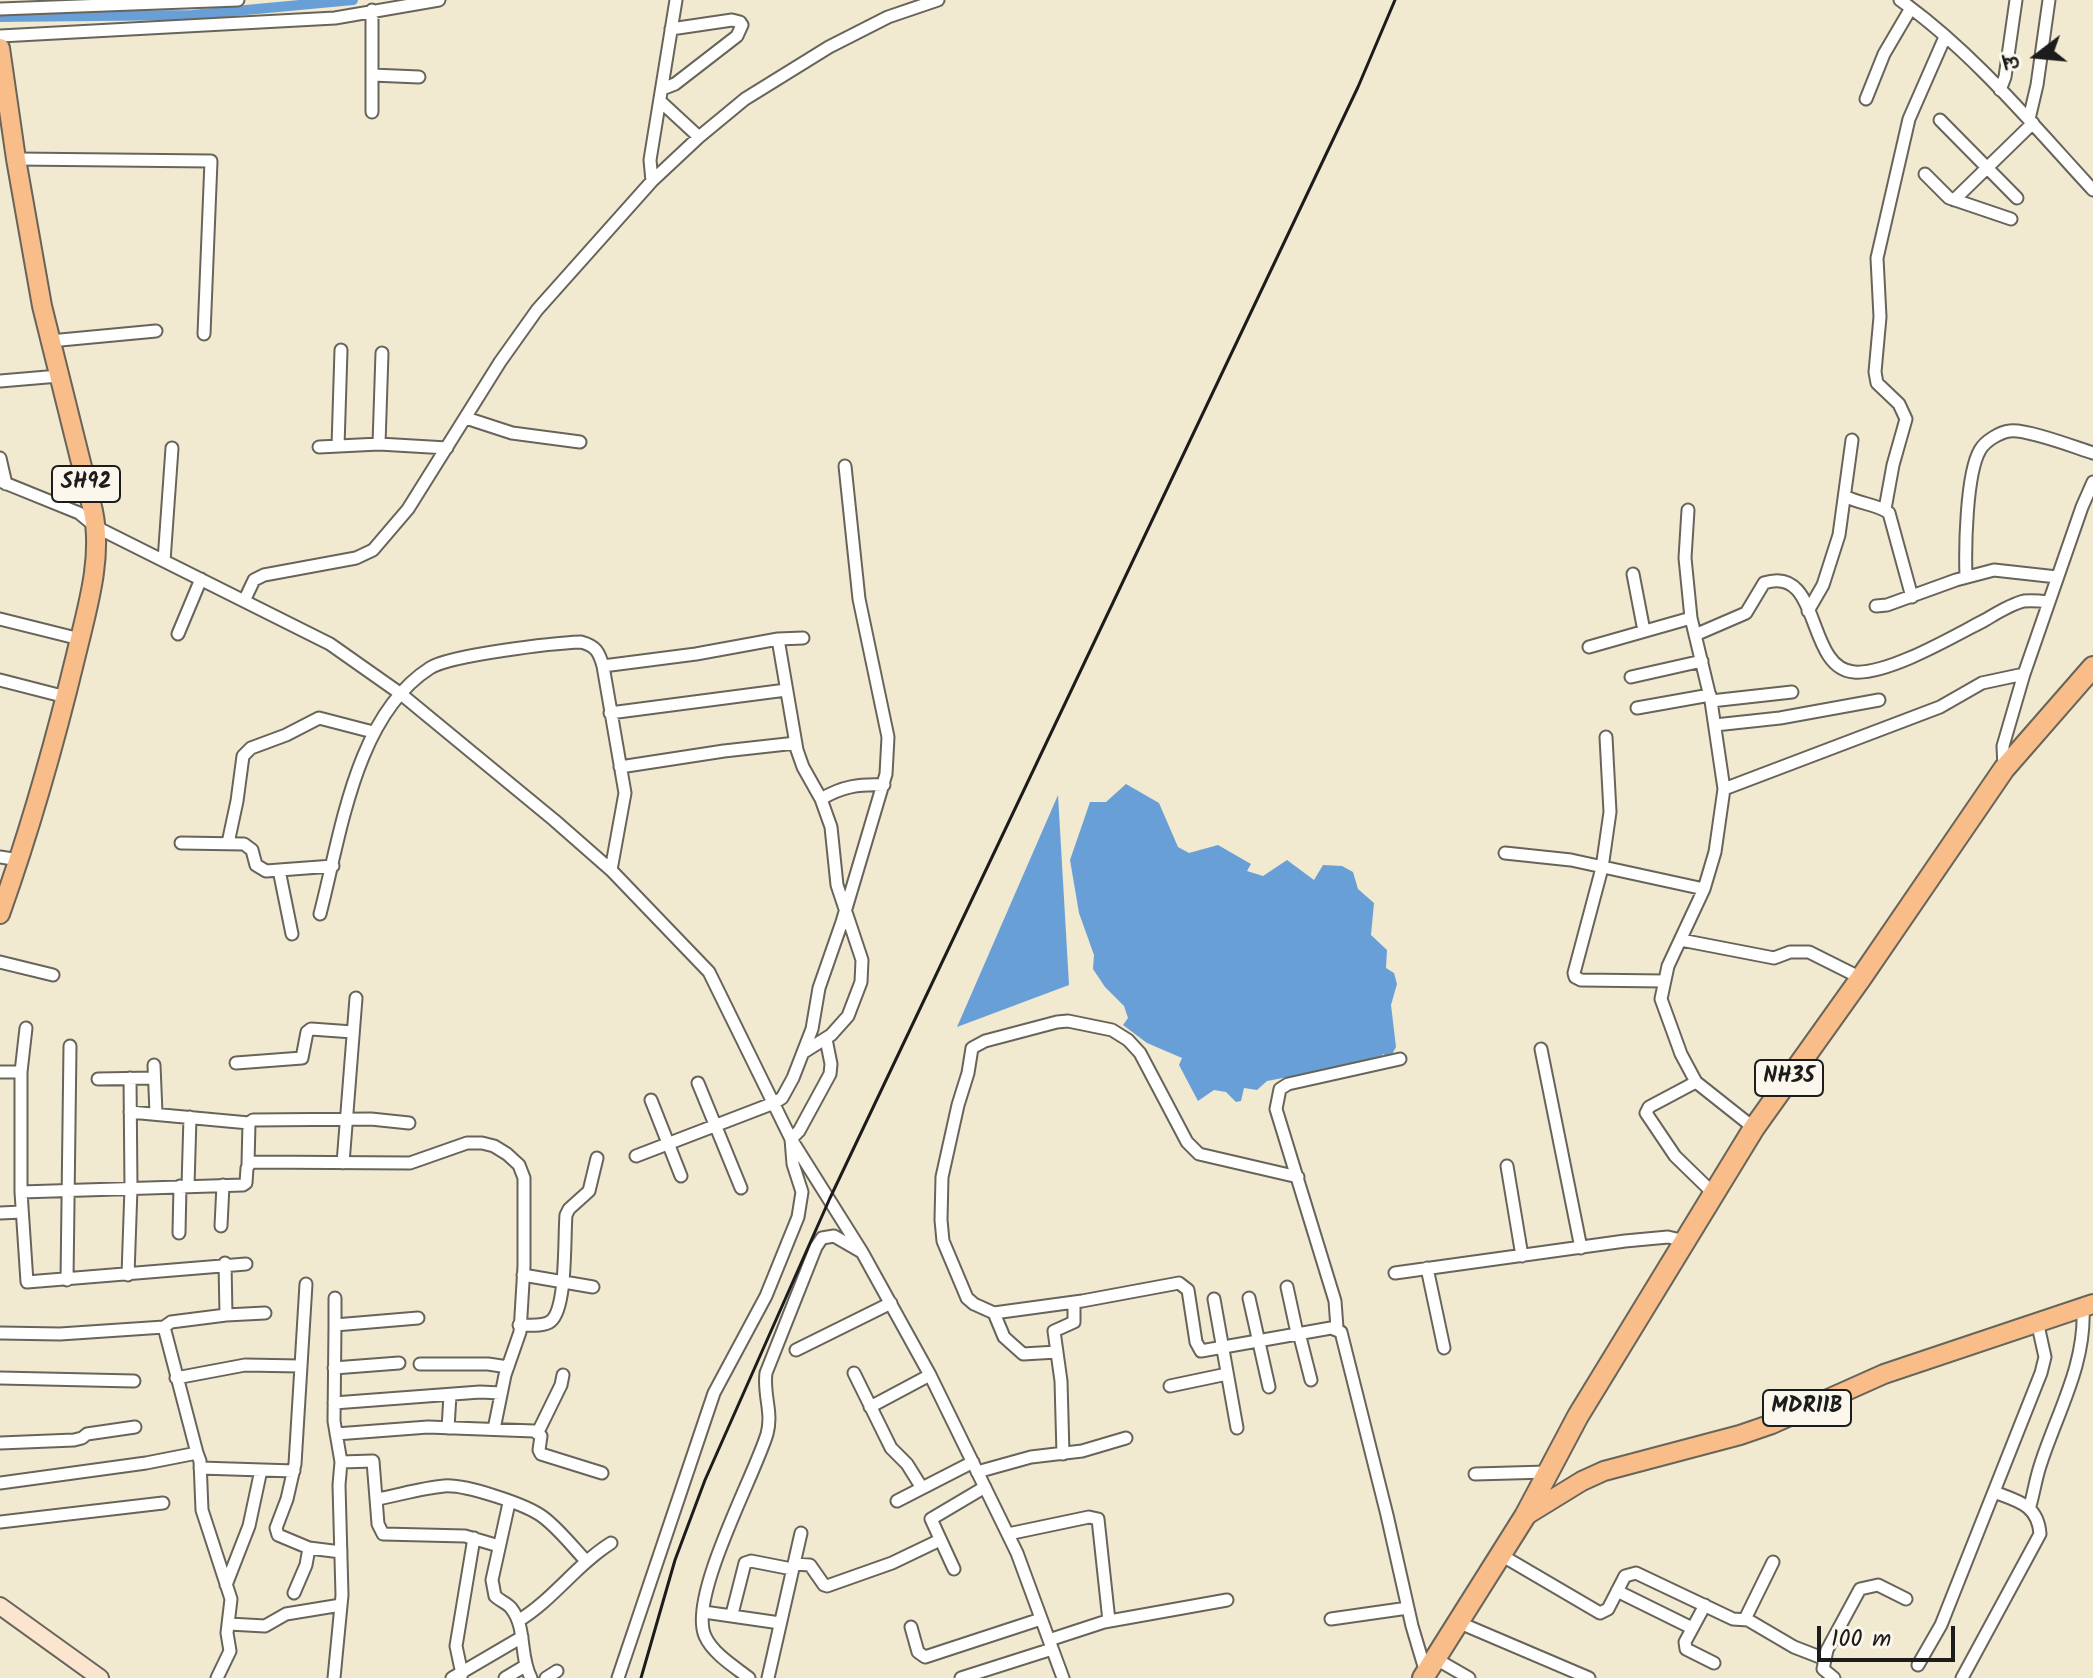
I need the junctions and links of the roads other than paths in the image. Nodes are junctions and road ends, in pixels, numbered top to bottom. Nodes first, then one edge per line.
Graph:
1 (238, 0) edge
2 (439, 0) edge
3 (676, 0) edge
4 (938, 0) edge
5 (1900, 0) edge
6 (2016, 0) edge
7 (2049, 0) edge
8 (1911, 8) junction
9 (0, 9) edge
10 (372, 10) junction
11 (671, 29) junction
12 (0, 36) edge
13 (1945, 37) junction
14 (0, 48) edge
15 (372, 75) junction
16 (419, 77) dead end
17 (2000, 90) junction
18 (661, 95) junction
19 (1866, 99) dead end
20 (372, 112) dead end
21 (1940, 120) dead end
22 (2031, 121) junction
23 (699, 137) junction
24 (10, 153) edge
25 (1986, 169) junction
26 (1925, 174) dead end
27 (652, 181) junction
28 (2093, 190) edge
29 (2017, 198) dead end
30 (1954, 200) junction
31 (2011, 219) dead end
32 (156, 331) dead end
33 (204, 334) dead end
34 (50, 341) junction
35 (341, 350) dead end
36 (382, 353) dead end
37 (59, 376) junction
38 (0, 381) edge
39 (466, 418) junction
40 (1852, 440) dead end
41 (580, 442) dead end
42 (379, 444) junction
43 (338, 446) junction
44 (319, 447) dead end
45 (172, 448) dead end
46 (447, 448) junction
47 (2093, 453) edge
48 (0, 458) edge
49 (845, 466) dead end
50 (3, 482) edge
51 (2093, 482) edge
52 (1845, 496) junction
53 (1885, 509) junction
54 (1688, 510) dead end
55 (96, 527) junction
56 (164, 561) junction
57 (1633, 574) dead end
58 (1966, 577) junction
59 (2057, 577) junction
60 (201, 579) junction
61 (1912, 597) junction
62 (244, 601) junction
63 (2049, 602) junction
64 (1876, 606) dead end
65 (1808, 611) junction
66 (1691, 618) junction
67 (0, 619) edge
68 (1644, 631) junction
69 (178, 634) dead end
70 (1695, 635) junction
71 (803, 638) dead end
72 (80, 639) junction
73 (778, 639) junction
74 (1589, 647) dead end
75 (1702, 661) junction
76 (603, 666) junction
77 (2093, 667) edge
78 (2024, 674) junction
79 (1631, 677) dead end
80 (0, 680) edge
81 (786, 690) junction
82 (1792, 692) dead end
83 (401, 694) junction
84 (66, 697) junction
85 (1710, 698) junction
86 (1879, 700) dead end
87 (1637, 708) dead end
88 (610, 713) junction
89 (1715, 725) junction
90 (373, 732) junction
91 (1606, 737) dead end
92 (796, 743) junction
93 (620, 767) junction
94 (2004, 769) junction
95 (884, 785) junction
96 (1724, 789) junction
97 (821, 799) junction
98 (181, 843) dead end
99 (228, 843) junction
100 (1505, 853) dead end
101 (10, 858) edge
102 (333, 866) junction
103 (1602, 868) junction
104 (279, 870) junction
105 (611, 870) junction
106 (1704, 889) junction
107 (0, 914) edge
108 (320, 914) dead end
109 (845, 914) junction
110 (292, 934) dead end
111 (1681, 940) junction
112 (0, 962) edge
113 (53, 975) dead end
114 (1861, 978) junction
115 (1664, 981) junction
116 (356, 998) dead end
117 (26, 1028) dead end
118 (353, 1032) junction
119 (826, 1039) junction
120 (70, 1046) dead end
121 (1541, 1049) dead end
122 (803, 1052) junction
123 (1400, 1059) dead end
124 (236, 1063) dead end
125 (0, 1072) edge
126 (21, 1072) junction
127 (130, 1078) junction
128 (98, 1079) dead end
129 (1696, 1082) junction
130 (698, 1083) dead end
131 (651, 1100) dead end
132 (774, 1103) junction
133 (130, 1112) junction
134 (156, 1113) junction
135 (190, 1117) junction
136 (347, 1119) junction
137 (249, 1123) junction
138 (409, 1123) dead end
139 (715, 1125) junction
140 (1754, 1128) junction
141 (791, 1139) junction
142 (668, 1143) junction
143 (636, 1156) dead end
144 (597, 1158) dead end
145 (343, 1163) junction
146 (248, 1164) junction
147 (1507, 1166) dead end
148 (681, 1176) dead end
149 (1298, 1177) junction
150 (223, 1185) junction
151 (184, 1186) junction
152 (131, 1188) junction
153 (741, 1188) dead end
154 (67, 1190) junction
155 (21, 1192) junction
156 (1713, 1193) junction
157 (22, 1212) junction
158 (0, 1213) edge
159 (221, 1226) dead end
160 (179, 1233) dead end
161 (1685, 1241) junction
162 (1581, 1248) junction
163 (862, 1252) junction
164 (1522, 1256) junction
165 (225, 1263) junction
166 (246, 1264) dead end
167 (1427, 1268) junction
168 (1395, 1273) dead end
169 (128, 1275) junction
170 (523, 1275) junction
171 (67, 1280) junction
172 (561, 1280) junction
173 (306, 1284) dead end
174 (593, 1287) dead end
175 (1287, 1287) dead end
176 (335, 1298) dead end
177 (1249, 1298) dead end
178 (1214, 1299) dead end
179 (1074, 1302) junction
180 (891, 1303) junction
181 (2088, 1306) edge
182 (265, 1313) dead end
183 (994, 1313) junction
184 (226, 1315) junction
185 (418, 1318) dead end
186 (2037, 1321) junction
187 (335, 1325) junction
188 (519, 1325) junction
189 (164, 1327) junction
190 (1337, 1328) junction
191 (0, 1333) edge
192 (1298, 1333) junction
193 (1259, 1341) junction
194 (1222, 1347) junction
195 (1444, 1348) dead end
196 (796, 1350) dead end
197 (1057, 1352) junction
198 (399, 1363) dead end
199 (420, 1364) dead end
200 (300, 1366) junction
201 (508, 1367) junction
202 (334, 1368) junction
203 (854, 1373) dead end
204 (1227, 1374) junction
205 (563, 1375) dead end
206 (930, 1375) junction
207 (0, 1378) edge
208 (176, 1378) junction
209 (1311, 1380) dead end
210 (134, 1381) dead end
211 (1170, 1386) dead end
212 (1269, 1387) dead end
213 (501, 1393) junction
214 (450, 1395) junction
215 (334, 1403) junction
216 (870, 1407) junction
217 (135, 1427) dead end
218 (448, 1428) junction
219 (1237, 1428) dead end
220 (494, 1429) junction
221 (538, 1432) junction
222 (336, 1434) junction
223 (1126, 1438) dead end
224 (0, 1443) edge
225 (197, 1453) junction
226 (1063, 1454) junction
227 (341, 1462) junction
228 (975, 1467) junction
229 (200, 1468) junction
230 (261, 1470) junction
231 (294, 1471) junction
232 (1547, 1472) junction
233 (602, 1473) dead end
234 (1475, 1474) dead end
235 (0, 1483) edge
236 (985, 1487) junction
237 (922, 1488) junction
238 (1994, 1492) junction
239 (377, 1499) junction
240 (897, 1501) dead end
241 (163, 1503) dead end
242 (509, 1503) junction
243 (2030, 1506) junction
244 (1525, 1516) junction
245 (0, 1522) edge
246 (801, 1533) dead end
247 (1008, 1534) junction
248 (474, 1538) junction
249 (940, 1540) junction
250 (611, 1543) dead end
251 (499, 1546) junction
252 (309, 1548) junction
253 (341, 1552) junction
254 (1501, 1555) junction
255 (586, 1561) junction
256 (1773, 1562) dead end
257 (793, 1566) junction
258 (954, 1569) dead end
259 (226, 1585) junction
260 (1617, 1591) junction
261 (294, 1593) dead end
262 (1906, 1599) dead end
263 (1227, 1600) dead end
264 (341, 1605) junction
265 (1705, 1605) junction
266 (0, 1606) edge
267 (1408, 1608) junction
268 (704, 1612) junction
269 (732, 1614) junction
270 (1041, 1619) junction
271 (1331, 1619) dead end
272 (1745, 1619) junction
273 (518, 1621) junction
274 (1109, 1621) junction
275 (780, 1623) junction
276 (1460, 1623) junction
277 (229, 1624) junction
278 (911, 1627) dead end
279 (1692, 1628) junction
280 (522, 1637) junction
281 (1051, 1644) junction
282 (1825, 1659) junction
283 (1714, 1663) dead end
284 (1918, 1665) dead end
285 (525, 1666) junction
286 (1428, 1670) edge
287 (557, 1671) dead end
288 (457, 1676) edge
289 (100, 1678) edge
290 (217, 1678) edge
291 (334, 1678) edge
292 (505, 1678) edge
293 (531, 1678) edge
294 (546, 1678) edge
295 (618, 1678) edge
296 (749, 1678) edge
297 (768, 1678) edge
298 (961, 1678) edge
299 (1063, 1678) edge
300 (1469, 1678) edge
301 (1589, 1678) edge
302 (1834, 1678) edge
303 (1962, 1678) edge

1 - 9 street
2 - 10 street
3 - 11 street
4 - 23 street
5 - 8 street
6 - 17 street
7 - 22 street
8 - 13 street
8 - 19 street
10 - 12 street
10 - 15 street
11 - 18 street
11 - 18 street
13 - 17 street
13 - 53 street
14 - 24 main road, SH92
15 - 16 street
15 - 20 street
17 - 22 street
18 - 23 street
18 - 27 street
21 - 25 street
22 - 25 street
22 - 28 street
23 - 27 street
24 - 33 street
24 - 34 main road, SH92
25 - 29 street
25 - 30 street
26 - 30 street
27 - 39 street
30 - 31 street
32 - 34 street
34 - 37 main road, SH92
35 - 43 street
36 - 42 street
37 - 38 street
37 - 55 main road, SH92
39 - 41 street
39 - 46 street
40 - 52 street
42 - 43 street
42 - 46 street
43 - 44 street
45 - 56 street
46 - 62 street
47 - 58 street
48 - 50 street
49 - 95 street
50 - 55 street
51 - 59 street
52 - 53 street
52 - 65 street
53 - 61 street
54 - 66 street
55 - 56 street
55 - 72 main road, SH92
56 - 60 street
57 - 68 street
58 - 59 street
58 - 61 street
59 - 63 street
60 - 62 street
60 - 69 street
61 - 64 street
62 - 83 street
63 - 65 street
63 - 78 street
65 - 70 street
66 - 68 street
66 - 70 street
67 - 72 street
68 - 74 street
70 - 75 street
71 - 73 street
72 - 84 main road, SH92
73 - 76 street
73 - 81 street
75 - 79 street
75 - 85 street
76 - 83 street
76 - 88 street
77 - 94 highway, NH35
78 - 94 street
78 - 96 street
80 - 84 street
81 - 88 street
81 - 92 street
82 - 85 street
83 - 90 street
83 - 105 street
84 - 101 main road, SH92
85 - 87 street
85 - 89 street
86 - 89 street
88 - 93 street
89 - 96 street
90 - 99 street
90 - 102 street
91 - 103 street
92 - 93 street
92 - 97 street
93 - 105 street
94 - 114 highway, NH35
95 - 97 street
95 - 109 street
96 - 106 street
97 - 109 street
98 - 99 street
99 - 104 street
100 - 103 street
101 - 107 main road, SH92
102 - 104 street
102 - 108 street
103 - 106 street
103 - 115 street
104 - 110 street
105 - 132 street
106 - 111 street
109 - 119 street
109 - 122 street
111 - 114 street
111 - 115 street
112 - 113 street
114 - 140 highway, NH35
115 - 129 street
116 - 118 street
117 - 126 street
118 - 124 street
118 - 136 street
119 - 122 street
119 - 141 street
120 - 154 street
121 - 162 street
122 - 132 street
123 - 149 street
125 - 126 street
126 - 155 street
127 - 128 street
127 - 133 street
127 - 134 street
129 - 140 street
129 - 156 street
130 - 139 street
131 - 142 street
132 - 139 street
132 - 141 street
133 - 134 street
133 - 152 street
134 - 135 street
135 - 137 street
135 - 151 street
136 - 137 street
136 - 138 street
136 - 145 street
137 - 146 street
139 - 142 street
139 - 153 street
140 - 156 highway, NH35
141 - 163 street
141 - 295 street
142 - 143 street
142 - 148 street
144 - 172 street
145 - 146 street
145 - 170 street
146 - 150 street
147 - 164 street
149 - 183 street
149 - 190 street
150 - 151 street
150 - 159 street
151 - 152 street
151 - 160 street
152 - 154 street
152 - 169 street
154 - 155 street
154 - 171 street
155 - 157 street
156 - 161 highway, NH35
157 - 158 street
157 - 171 street
161 - 162 street
161 - 232 highway, NH35
162 - 164 street
163 - 180 street
163 - 268 street
164 - 167 street
165 - 166 street
165 - 169 street
165 - 184 street
167 - 168 street
167 - 195 street
169 - 171 street
170 - 172 street
170 - 188 street
172 - 174 street
172 - 188 street
173 - 200 street
175 - 192 street
176 - 187 street
177 - 193 street
178 - 194 street
179 - 183 street
179 - 194 street
179 - 197 street
180 - 196 street
180 - 206 street
181 - 186 main road, MDR11B
181 - 243 street
182 - 184 street
183 - 197 street
184 - 189 street
185 - 187 street
186 - 238 street
186 - 244 main road, MDR11B
187 - 202 street
188 - 201 street
189 - 191 street
189 - 208 street
190 - 192 street
190 - 267 street
192 - 193 street
192 - 209 street
193 - 194 street
193 - 212 street
194 - 204 street
197 - 226 street
198 - 202 street
199 - 201 street
200 - 208 street
200 - 231 street
201 - 213 street
202 - 215 street
203 - 216 street
204 - 211 street
204 - 219 street
205 - 221 street
206 - 216 street
206 - 228 street
207 - 210 street
208 - 225 street
213 - 214 street
213 - 220 street
214 - 215 street
214 - 218 street
215 - 222 street
216 - 237 street
217 - 224 street
218 - 220 street
218 - 222 street
220 - 221 street
221 - 233 street
222 - 227 street
223 - 226 street
225 - 229 street
225 - 235 street
226 - 228 street
227 - 239 street
227 - 253 street
228 - 236 street
228 - 237 street
229 - 230 street
229 - 259 street
230 - 231 street
230 - 259 street
231 - 252 street
232 - 234 street
232 - 244 highway, NH35
236 - 247 street
236 - 249 street
237 - 240 street
238 - 243 street
238 - 284 street
239 - 242 street
239 - 248 street
241 - 245 street
242 - 251 street
242 - 255 street
243 - 303 street
244 - 254 highway, NH35
246 - 257 street
247 - 270 street
247 - 274 street
248 - 251 street
248 - 288 street
249 - 257 street
249 - 258 street
250 - 255 street
251 - 273 street
252 - 253 street
252 - 261 street
253 - 264 street
254 - 260 street
254 - 276 highway, NH35
255 - 273 street
256 - 272 street
257 - 269 street
257 - 275 street
259 - 277 street
260 - 265 street
260 - 279 street
262 - 282 street
263 - 274 street
264 - 277 street
264 - 291 street
265 - 272 street
265 - 279 street
266 - 289 street
267 - 271 street
267 - 286 street
268 - 269 street
268 - 296 street
269 - 275 street
270 - 278 street
270 - 281 street
272 - 282 street
273 - 280 street
274 - 281 street
275 - 297 street
276 - 286 highway, NH35
276 - 301 street
277 - 290 street
279 - 283 street
280 - 285 street
280 - 288 street
281 - 298 street
281 - 299 street
282 - 302 street
285 - 292 street
285 - 293 street
286 - 300 street
287 - 294 street

